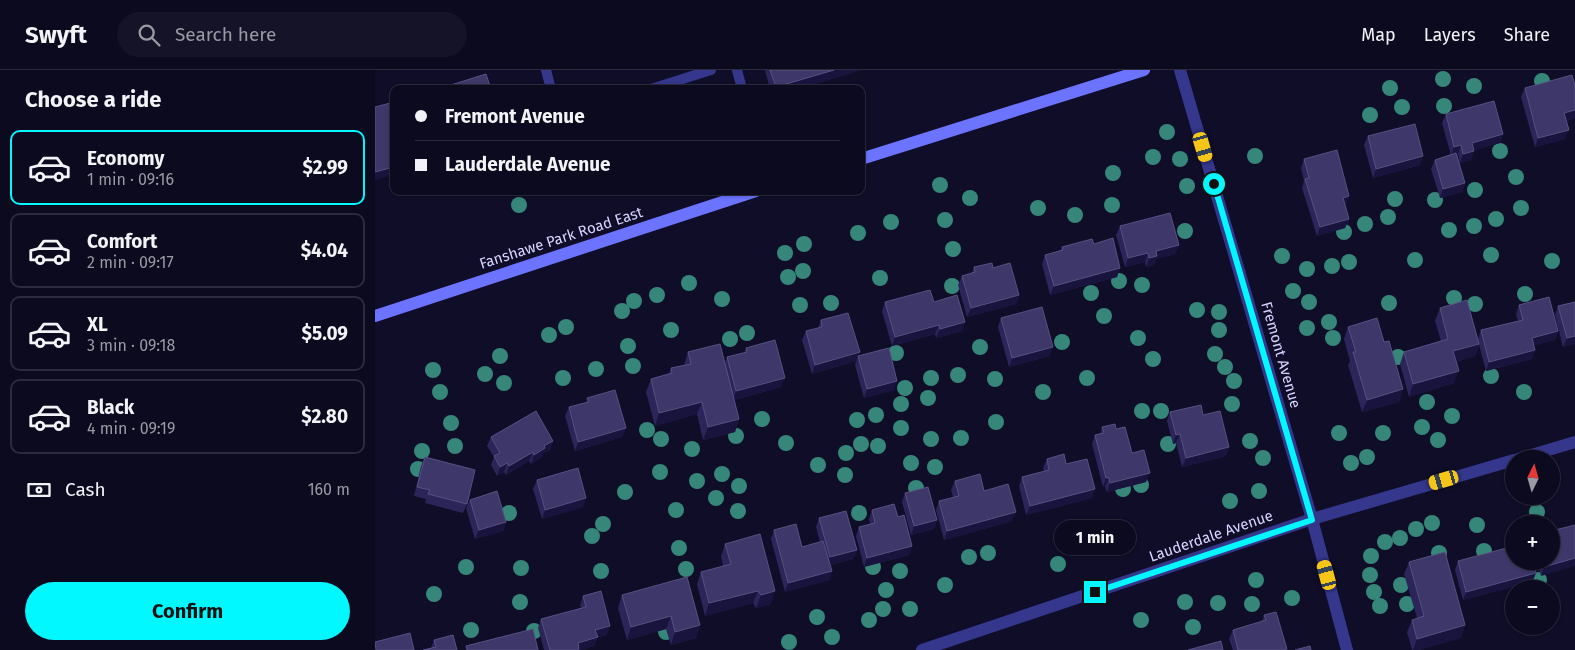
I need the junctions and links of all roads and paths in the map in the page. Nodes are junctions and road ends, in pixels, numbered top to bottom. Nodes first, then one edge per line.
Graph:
1 (546, 70) edge
2 (711, 70) edge
3 (737, 70) edge
4 (1144, 70) edge
5 (1180, 70) edge
6 (550, 85) edge
7 (664, 85) edge
8 (741, 85) edge
9 (865, 158) edge
10 (744, 195) edge
11 (375, 316) edge
12 (1575, 442) edge
13 (1548, 450) edge
14 (1505, 463) edge
15 (1312, 520) junction
16 (929, 649) edge
17 (1347, 650) edge

1 - 6 lane
2 - 7 lane
3 - 8 lane
4 - 9 main road
5 - 15 street, Fremont Avenue
10 - 11 main road, Fanshawe Park Road East
12 - 13 street
14 - 15 street, Lauderdale Avenue
15 - 16 street, Lauderdale Avenue
15 - 17 street, Fremont Avenue

